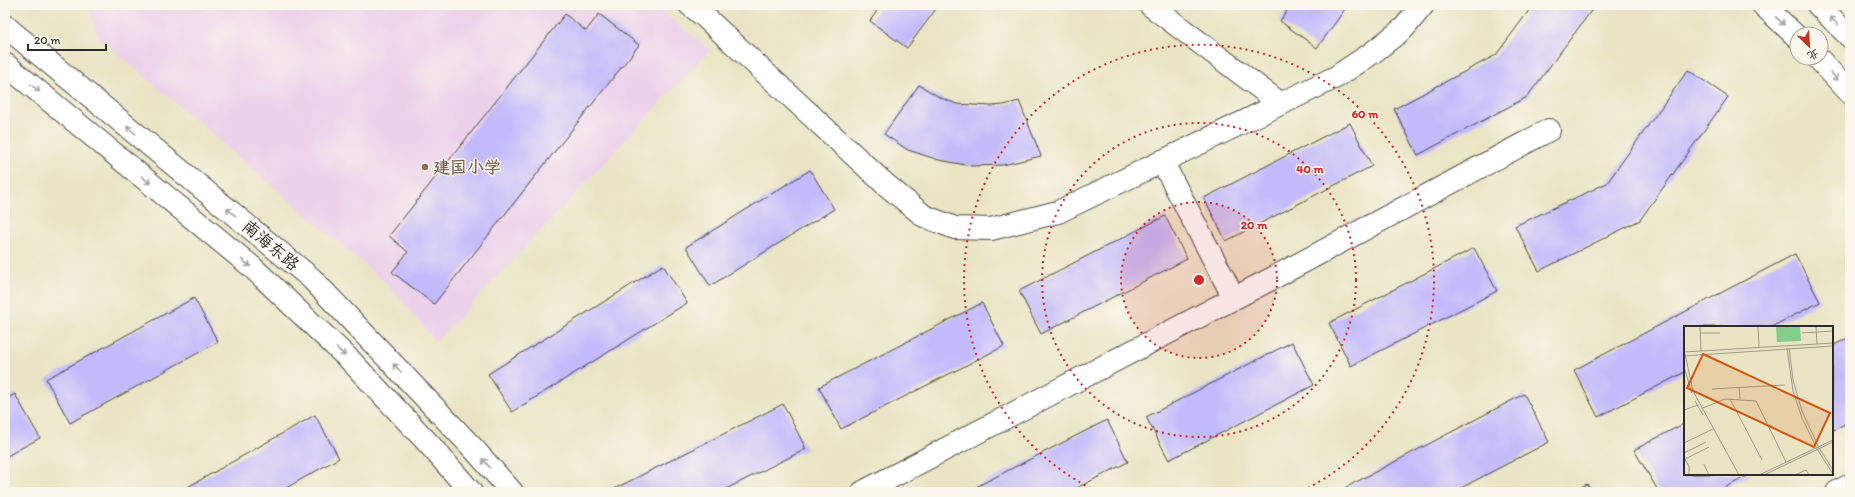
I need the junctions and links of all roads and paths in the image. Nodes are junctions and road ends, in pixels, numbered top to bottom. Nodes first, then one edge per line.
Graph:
1 (690, 5) edge
2 (1150, 5) edge
3 (1423, 5) edge
4 (1763, 5) edge
5 (1818, 5) edge
6 (5, 26) edge
7 (1789, 29) edge
8 (1850, 37) edge
9 (5, 64) edge
10 (1825, 66) edge
11 (1850, 93) edge
12 (1281, 104) junction
13 (1549, 130) dead end
14 (1162, 161) junction
15 (1234, 298) junction
16 (1850, 485) edge
17 (471, 492) edge
18 (512, 492) edge
19 (863, 492) edge
20 (1836, 492) edge

1 - 14 street
2 - 12 street
3 - 12 street
4 -> 7 street
8 -> 5 street
18 -> 6 street, 南海东路
9 -> 17 street, 南海东路
10 -> 11 street
12 - 14 street
13 - 15 street
14 - 15 street
15 - 19 street
16 - 20 street

